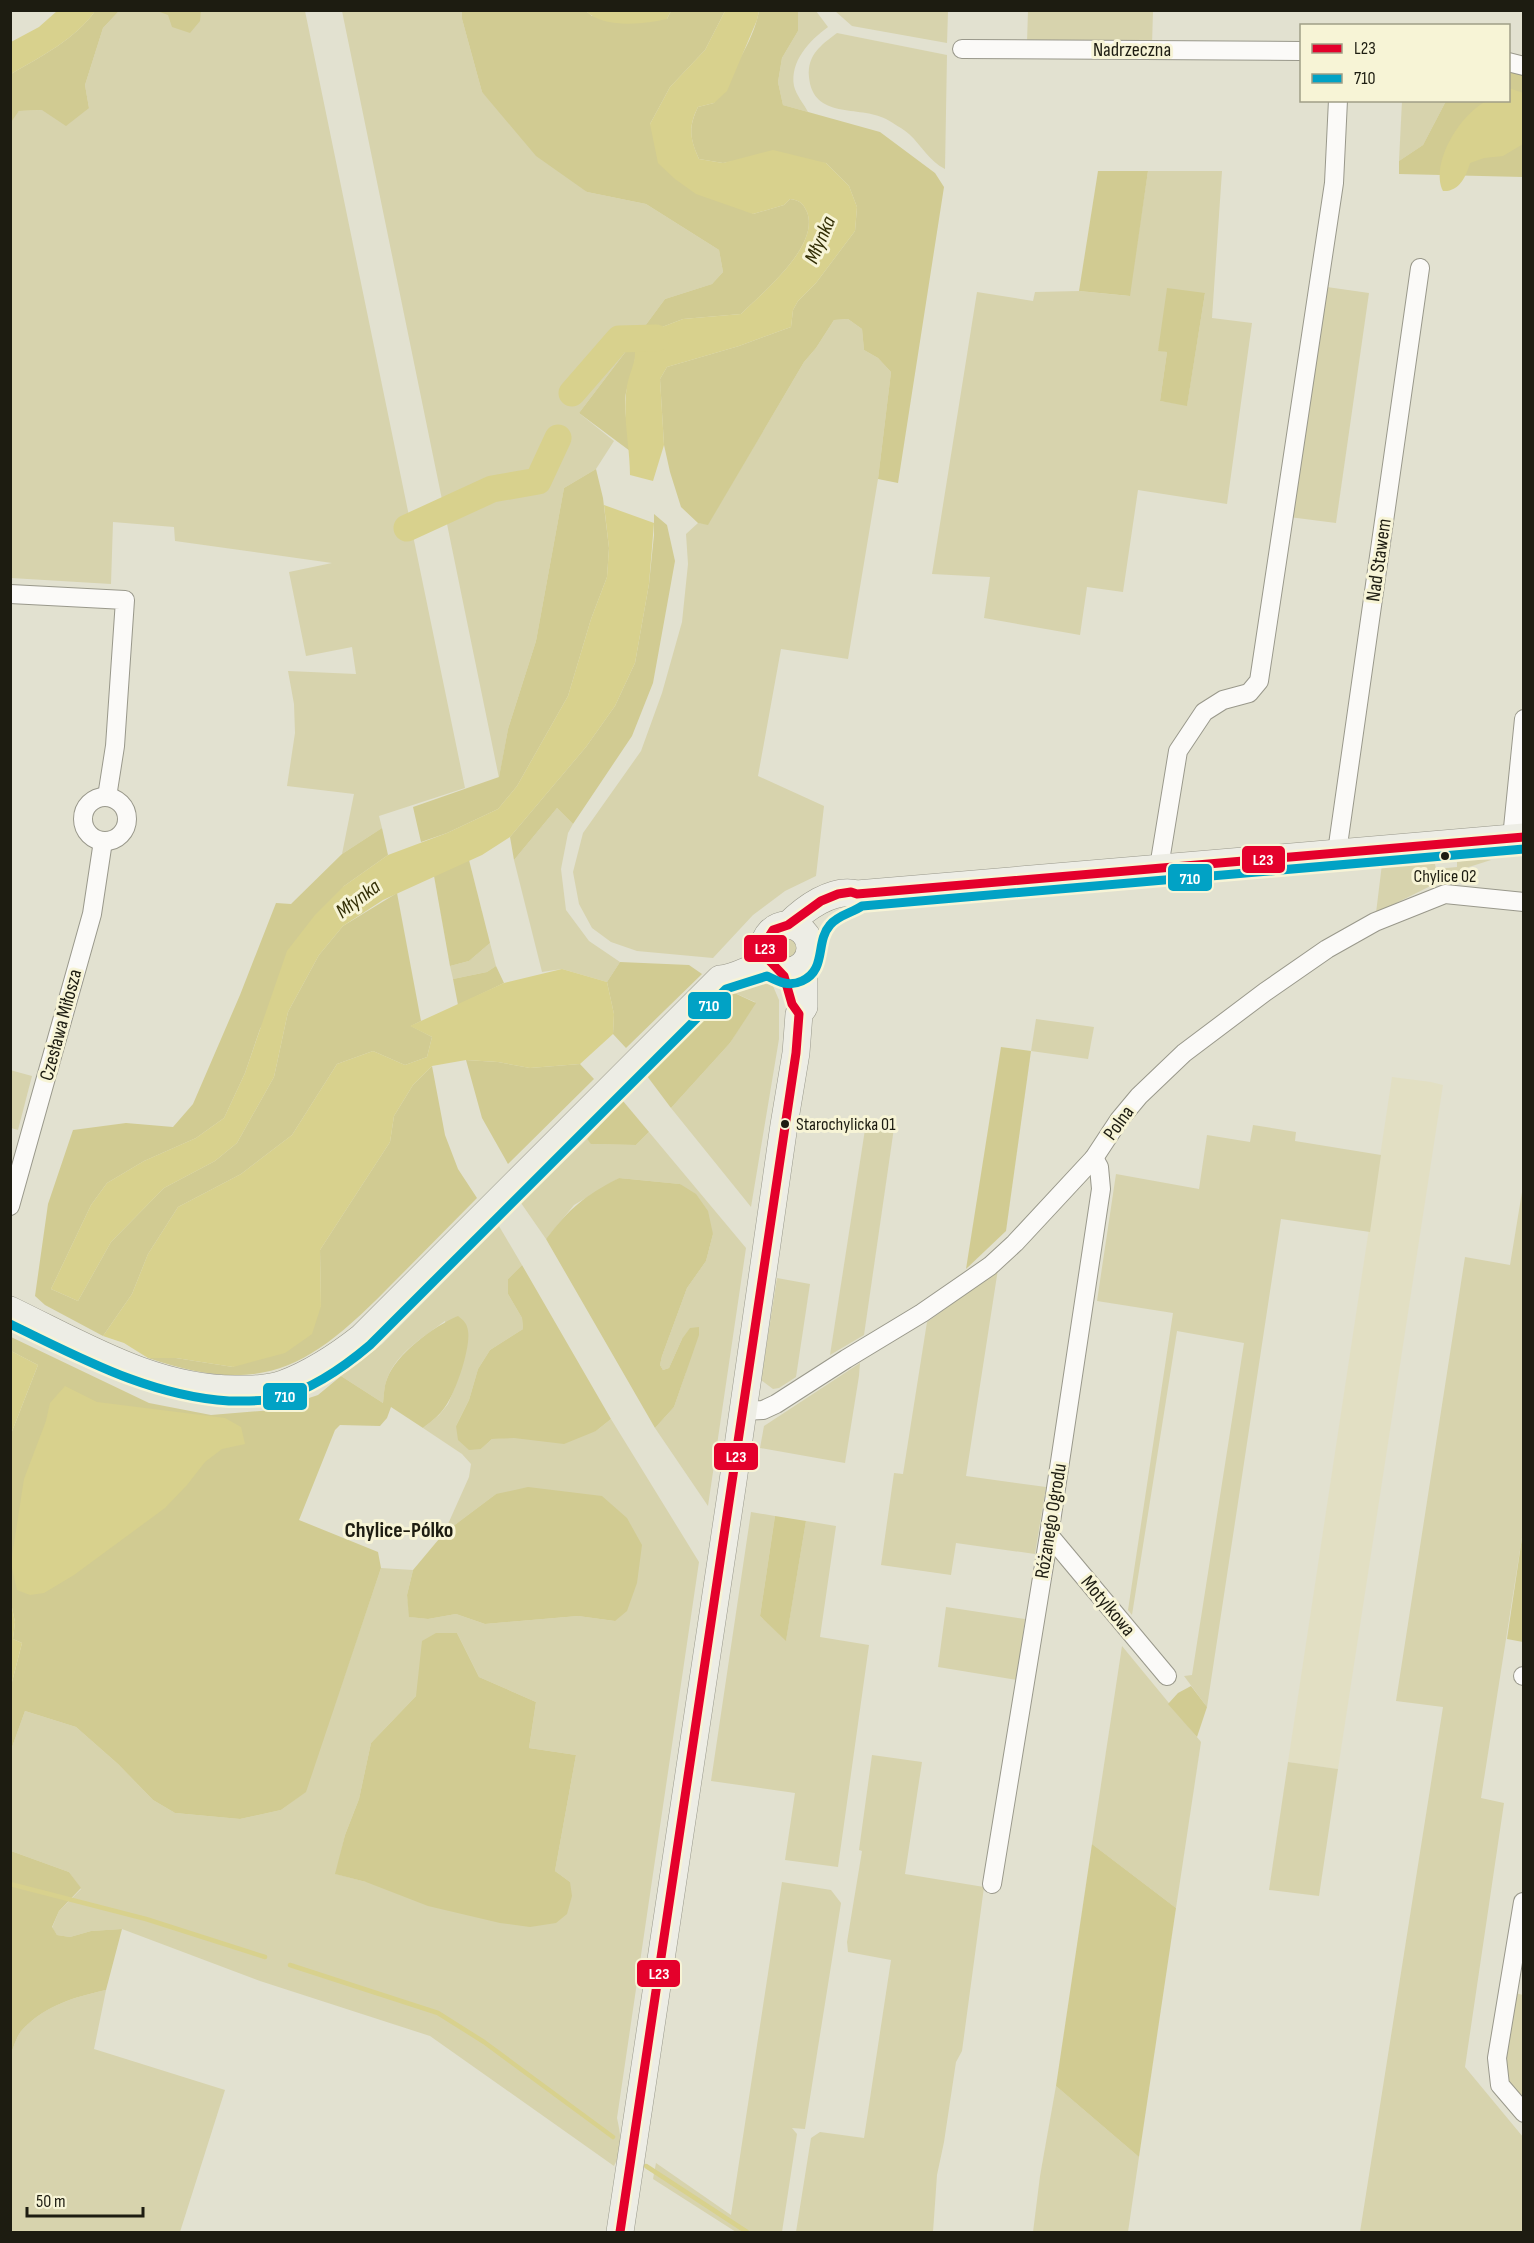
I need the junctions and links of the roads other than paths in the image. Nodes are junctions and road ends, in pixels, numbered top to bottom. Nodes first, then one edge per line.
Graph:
1 (962, 49) dead end
2 (1300, 51) edge
3 (1338, 102) edge
4 (1420, 268) dead end
5 (10, 594) edge
6 (1524, 719) edge
7 (107, 797) junction
8 (1518, 837) edge
9 (103, 841) junction
10 (1337, 852) junction
11 (1159, 867) junction
12 (1524, 902) edge
13 (786, 951) junction
14 (1094, 1158) junction
15 (10, 1206) edge
16 (10, 1310) edge
17 (742, 1411) junction
18 (1049, 1535) junction
19 (1167, 1676) dead end
20 (992, 1884) dead end
21 (1523, 1902) edge
22 (1524, 2114) edge
23 (620, 2232) edge

1 - 2 street, Nadrzeczna
3 - 11 street
4 - 10 street, Nad Stawem
5 - 7 street
6 - 8 street
7 - 9 street
7 - 9 street
8 - 10 street
9 - 15 street, Czesława Miłosza
10 - 11 street
11 - 13 street
12 - 14 street, Polna
13 - 16 street
13 - 17 street
14 - 17 street, Polna
14 - 18 street, Różanego Ogrodu
17 - 23 street
18 - 19 street, Motylkowa
18 - 20 street, Różanego Ogrodu
21 - 22 street

